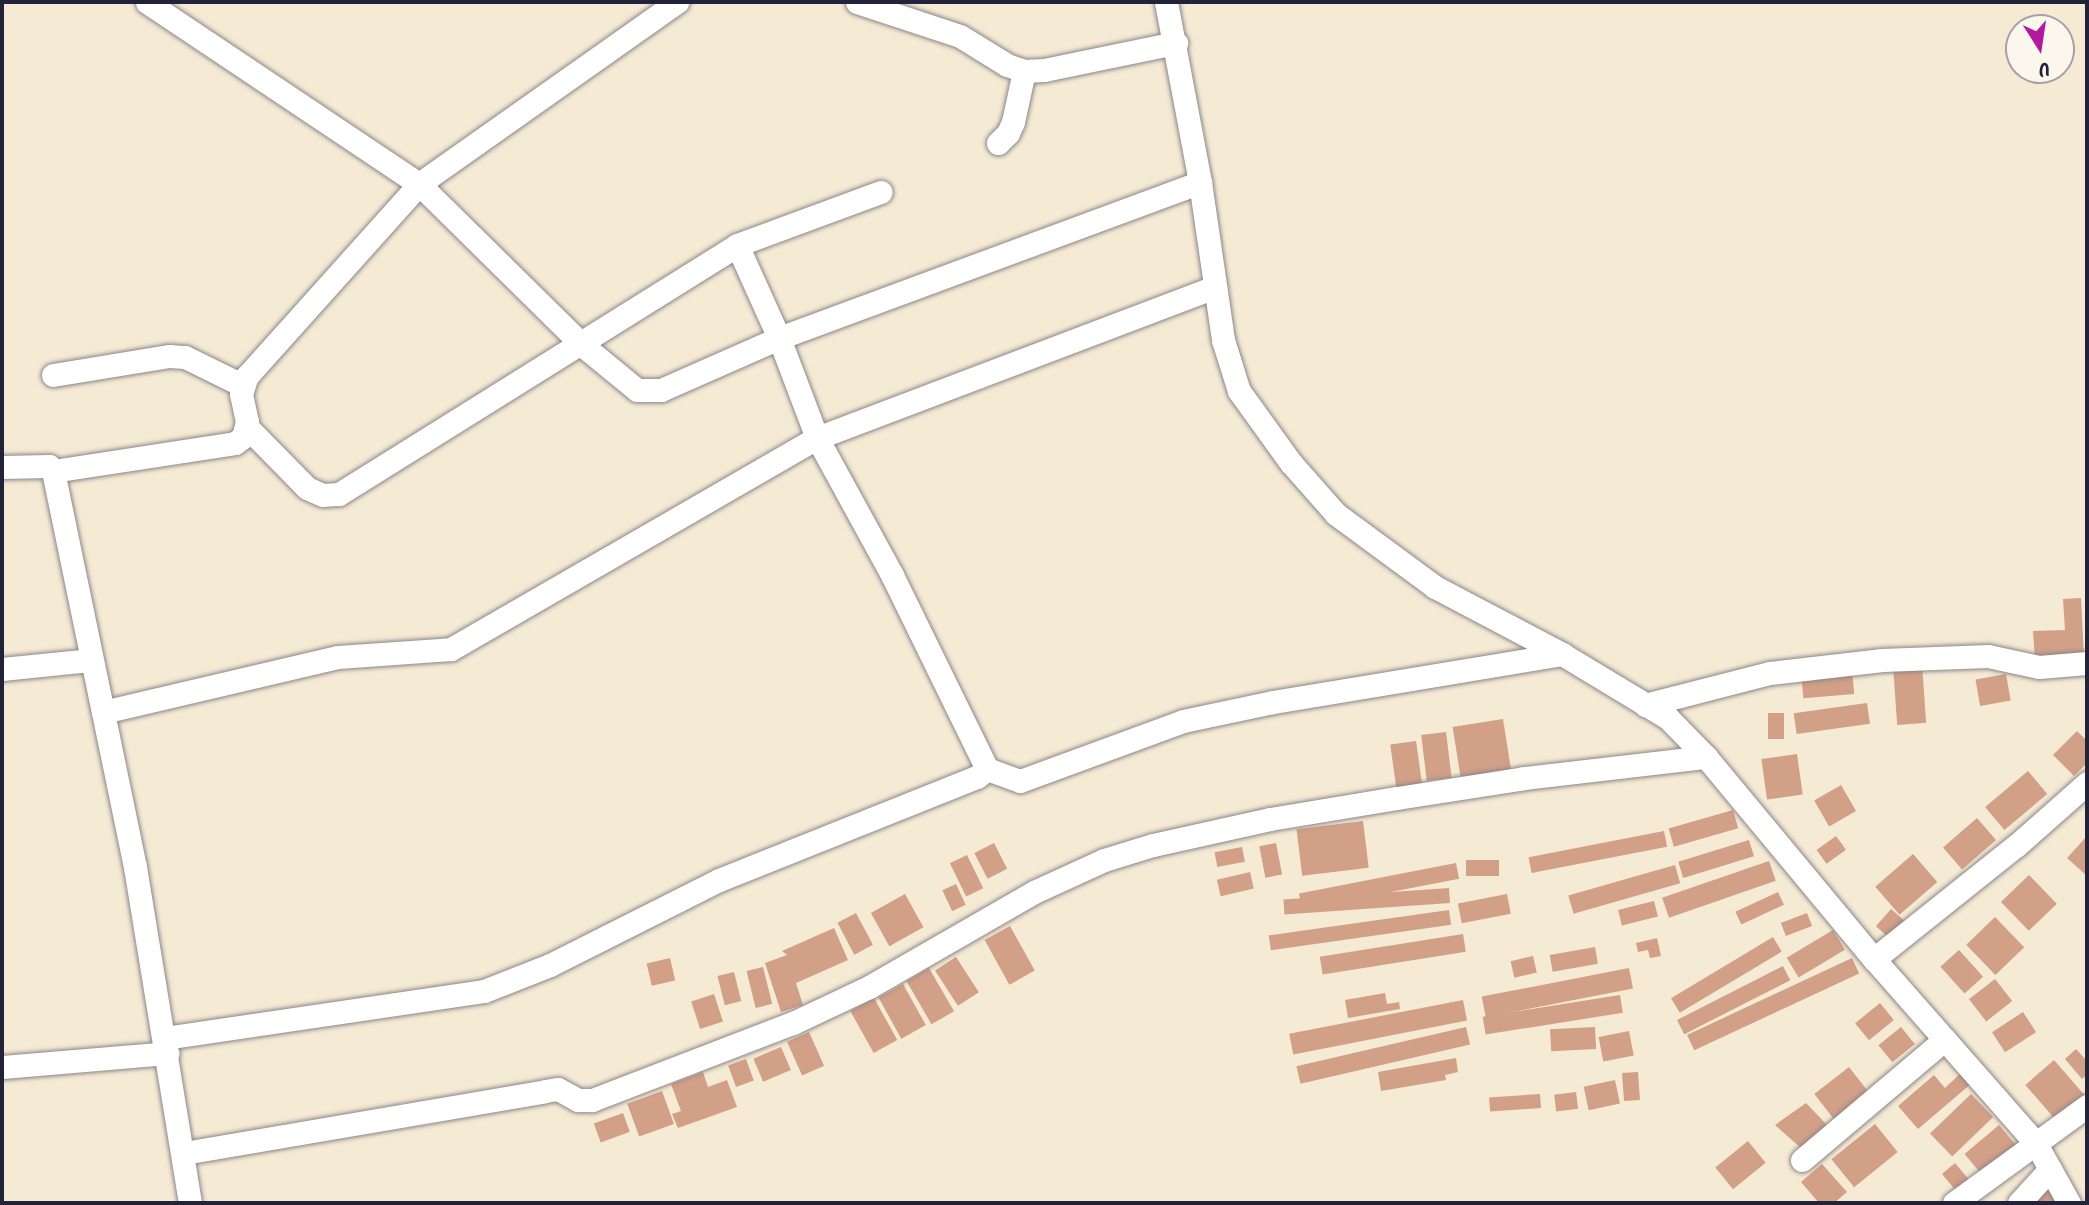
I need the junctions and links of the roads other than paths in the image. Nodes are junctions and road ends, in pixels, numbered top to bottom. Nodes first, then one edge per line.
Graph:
1 (147, 2) edge
2 (677, 2) edge
3 (857, 2) edge
4 (1166, 2) edge
5 (1176, 43) junction
6 (1024, 71) junction
7 (998, 143) dead end
8 (1200, 181) junction
9 (419, 184) junction
10 (880, 192) dead end
11 (737, 245) junction
12 (1215, 287) junction
13 (779, 338) junction
14 (581, 344) junction
15 (53, 375) dead end
16 (242, 385) junction
17 (248, 428) junction
18 (817, 438) junction
19 (2, 467) edge
20 (53, 471) junction
21 (1562, 654) junction
22 (90, 660) junction
23 (2087, 663) edge
24 (2, 668) edge
25 (1645, 705) junction
26 (103, 712) junction
27 (1706, 757) junction
28 (987, 769) junction
29 (2087, 783) edge
30 (1874, 959) junction
31 (1945, 1039) junction
32 (166, 1046) junction
33 (2, 1067) edge
34 (2087, 1106) edge
35 (2035, 1142) junction
36 (184, 1153) junction
37 (1802, 1160) dead end
38 (2050, 1169) junction
39 (190, 1203) edge
40 (1954, 1203) edge
41 (2018, 1203) edge
42 (2069, 1203) edge

1 - 9 street
2 - 9 street
3 - 6 street
4 - 5 street
5 - 6 street
5 - 8 street
6 - 7 street
8 - 12 street
8 - 13 street
9 - 14 street
9 - 16 street
10 - 11 street
11 - 13 street
11 - 14 street
12 - 18 street
12 - 21 street
13 - 14 street
13 - 18 street
14 - 17 street
15 - 16 street
16 - 17 street
17 - 20 street
18 - 26 street
18 - 28 street
19 - 20 street
20 - 22 street
21 - 25 street
21 - 28 street
22 - 24 street
22 - 26 street
23 - 25 street
25 - 27 street
26 - 32 street
27 - 30 street
27 - 36 street
28 - 32 street
29 - 30 street
30 - 31 street
31 - 35 street
31 - 37 street
32 - 33 street
32 - 36 street
34 - 35 street
35 - 38 street
35 - 40 street
36 - 39 street
38 - 41 street
38 - 42 street

